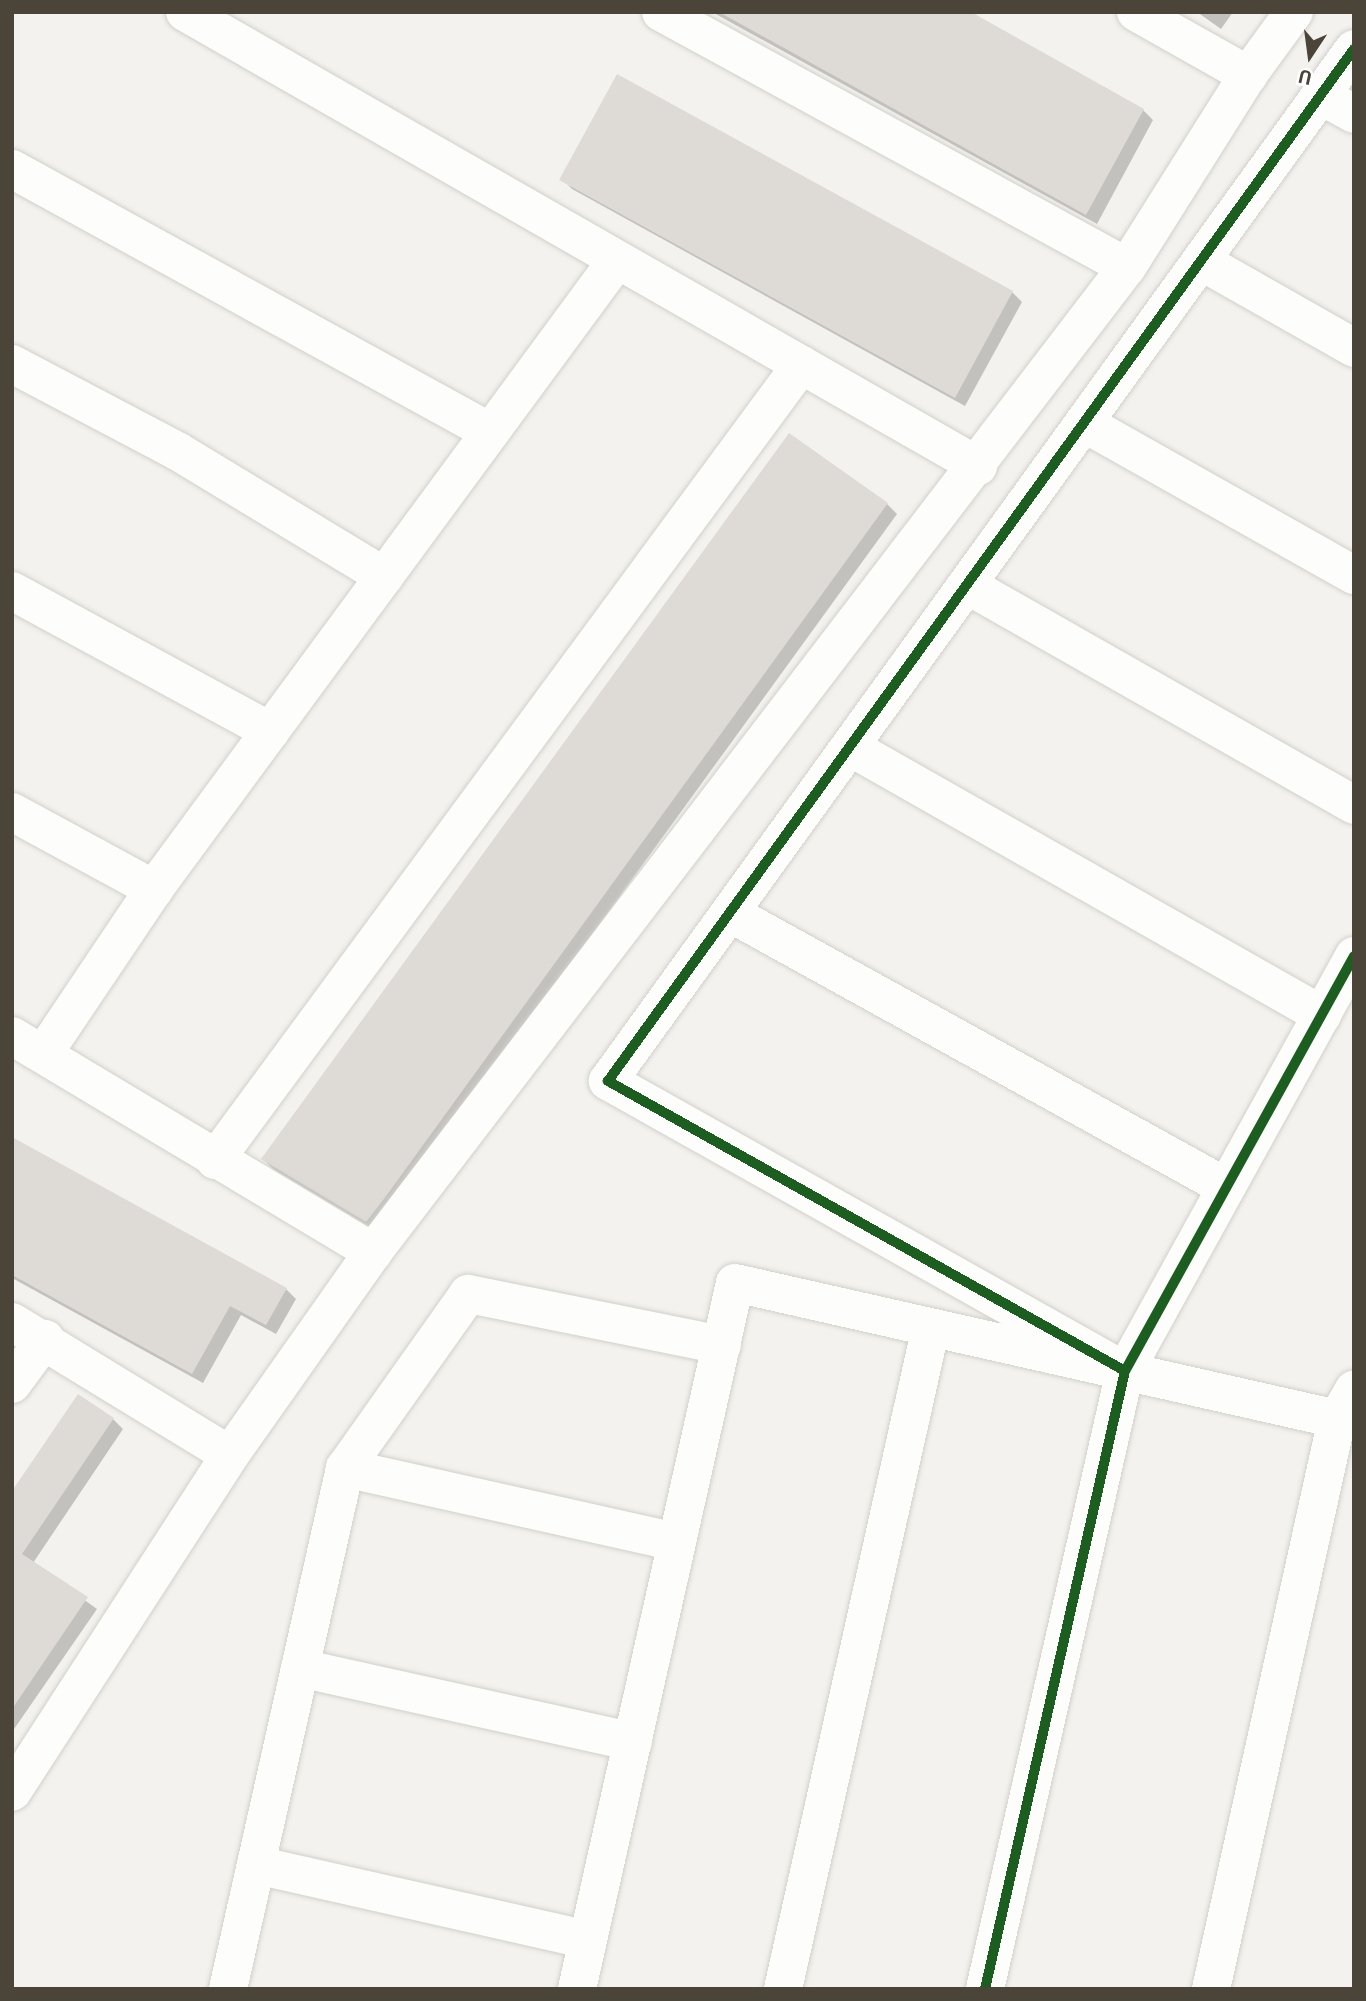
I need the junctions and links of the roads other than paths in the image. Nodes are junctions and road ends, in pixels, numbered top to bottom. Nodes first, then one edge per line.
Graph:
1 (185, 12) edge
2 (661, 12) edge
3 (1136, 12) edge
4 (1294, 12) edge
5 (1354, 49) edge
6 (1248, 75) junction
7 (1320, 95) junction
8 (1354, 114) edge
9 (12, 169) edge
10 (617, 260) junction
11 (1201, 261) junction
12 (1127, 267) junction
13 (1354, 348) edge
14 (12, 363) edge
15 (801, 365) junction
16 (1084, 423) junction
17 (490, 432) junction
18 (978, 466) junction
19 (1354, 575) edge
20 (384, 576) junction
21 (967, 585) junction
22 (12, 591) edge
23 (270, 731) junction
24 (850, 747) junction
25 (1354, 804) edge
26 (12, 812) edge
27 (153, 889) junction
28 (730, 913) junction
29 (1354, 956) edge
30 (1322, 1015) junction
31 (28, 1045) edge
32 (215, 1160) junction
33 (1226, 1187) junction
34 (373, 1252) junction
35 (931, 1327) junction
36 (29, 1331) edge
37 (722, 1345) junction
38 (1125, 1371) junction
39 (12, 1384) edge
40 (1345, 1404) edge
41 (230, 1455) junction
42 (345, 1468) junction
43 (677, 1542) junction
44 (300, 1668) junction
45 (633, 1742) junction
46 (12, 1791) edge
47 (256, 1865) junction
48 (588, 1940) junction
49 (228, 1989) edge
50 (577, 1989) edge
51 (783, 1989) edge
52 (985, 1989) edge
53 (1211, 1989) edge

1 - 10 street
2 - 12 street
3 - 6 street
4 - 6 street
5 - 7 street
6 - 12 street
7 - 8 street
7 - 11 street
9 - 17 street
10 - 15 street
10 - 17 street
11 - 13 street
11 - 16 street
12 - 18 street
14 - 20 street
15 - 18 street
15 - 32 street
16 - 19 street
16 - 21 street
17 - 20 street
18 - 34 street
20 - 23 street
21 - 24 street
21 - 25 street
22 - 23 street
23 - 27 street
24 - 28 street
24 - 30 street
26 - 27 street
27 - 31 street
28 - 33 street
28 - 38 street
29 - 30 street
30 - 33 street
31 - 32 street
32 - 34 street
33 - 38 street
34 - 41 street
35 - 37 street
35 - 38 street
35 - 51 street
36 - 39 street
36 - 41 street
37 - 42 street
37 - 43 street
38 - 40 street
38 - 52 street
40 - 53 street
41 - 46 street
42 - 43 street
42 - 44 street
43 - 45 street
44 - 45 street
44 - 47 street
45 - 48 street
47 - 48 street
47 - 49 street
48 - 50 street

